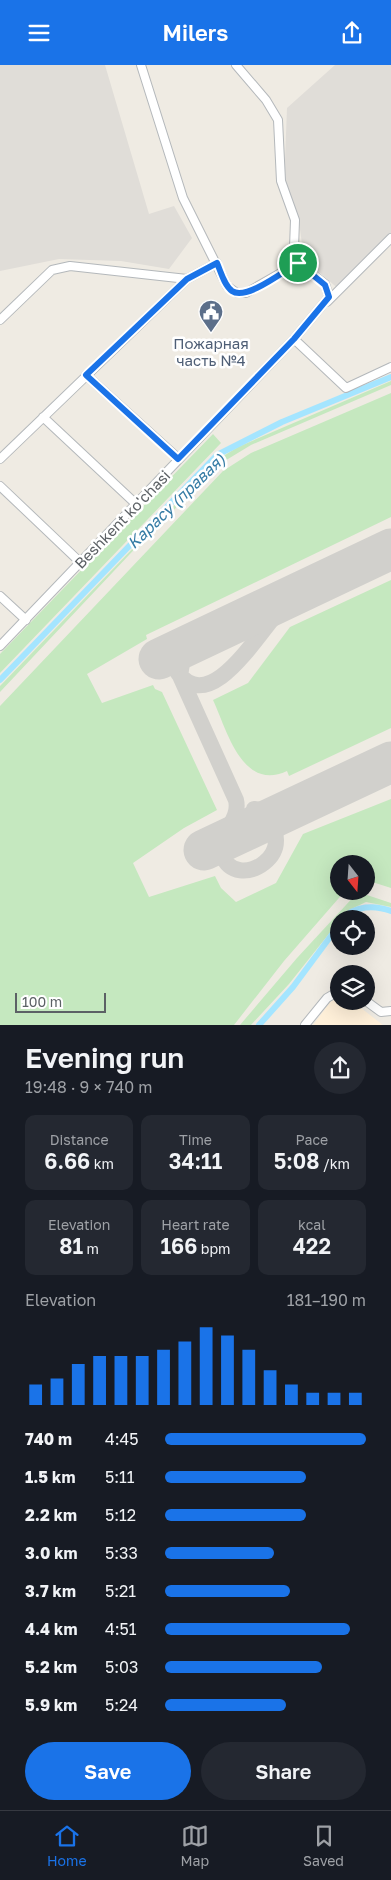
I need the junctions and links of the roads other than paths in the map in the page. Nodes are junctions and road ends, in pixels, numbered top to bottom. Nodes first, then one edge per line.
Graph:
1 (141, 65) edge
2 (236, 65) edge
3 (391, 238) edge
4 (217, 263) junction
5 (298, 263) junction
6 (187, 279) junction
7 (325, 285) junction
8 (339, 290) junction
9 (325, 304) junction
10 (0, 319) edge
11 (294, 339) junction
12 (391, 367) edge
13 (86, 375) junction
14 (43, 417) junction
15 (0, 459) edge
16 (178, 459) junction
17 (0, 486) edge
18 (136, 504) junction
19 (80, 563) junction
20 (0, 596) edge
21 (26, 620) junction
22 (0, 646) edge
23 (330, 996) edge
24 (375, 1008) edge
25 (391, 1011) edge
26 (306, 1025) edge

1 - 4 street
2 - 5 street
3 - 8 street, Beshkent ko'chasi
4 - 5 street
4 - 6 street
5 - 7 street
6 - 10 street
6 - 13 street
7 - 8 street
7 - 9 street, Beshkent ko'chasi
8 - 9 street, Beshkent ko'chasi
9 - 11 street, Beshkent ko'chasi
11 - 12 street
11 - 16 street, Beshkent ko'chasi
13 - 14 street
13 - 16 street
14 - 15 street
14 - 18 street
16 - 18 street, Beshkent ko'chasi
17 - 19 street
18 - 19 street, Beshkent ko'chasi
19 - 21 street, Beshkent ko'chasi
20 - 21 street
21 - 22 street, Beshkent ko'chasi
23 - 26 street
24 - 25 street

